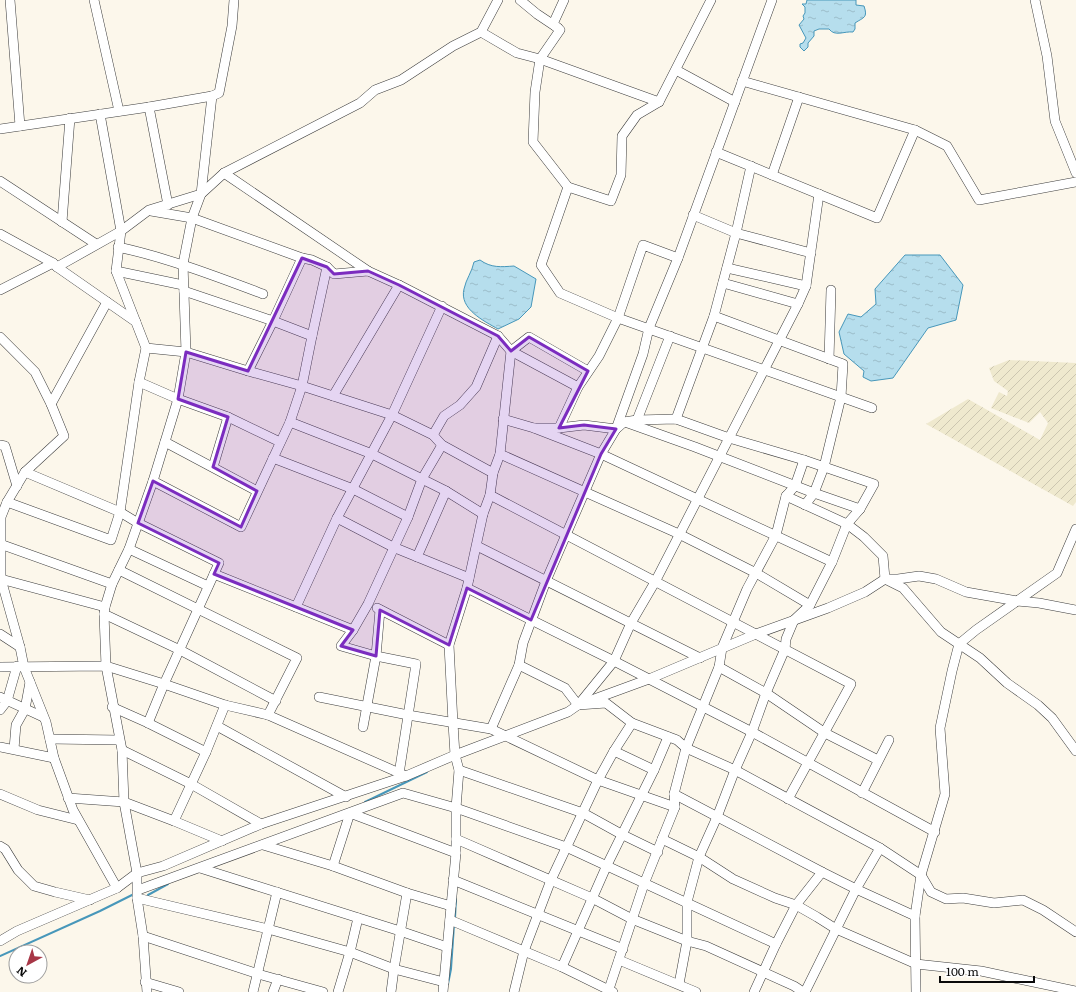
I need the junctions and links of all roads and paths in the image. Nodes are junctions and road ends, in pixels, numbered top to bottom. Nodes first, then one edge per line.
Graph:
1 (10, 0) edge
2 (94, 0) edge
3 (234, 0) edge
4 (498, 0) edge
5 (520, 0) edge
6 (564, 0) edge
7 (711, 0) edge
8 (772, 0) edge
9 (1036, 0) edge
10 (560, 30) junction
11 (482, 32) junction
12 (540, 59) junction
13 (676, 70) junction
14 (742, 81) junction
15 (212, 96) junction
16 (799, 97) junction
17 (659, 102) junction
18 (735, 102) junction
19 (149, 107) junction
20 (118, 111) junction
21 (100, 114) junction
22 (70, 118) junction
23 (20, 126) junction
24 (0, 129) edge
25 (915, 130) junction
26 (716, 152) junction
27 (751, 166) junction
28 (224, 173) junction
29 (1076, 173) edge
30 (772, 175) junction
31 (0, 182) edge
32 (1076, 182) edge
33 (568, 186) junction
34 (200, 194) junction
35 (819, 194) junction
36 (168, 205) junction
37 (149, 210) junction
38 (693, 216) junction
39 (192, 218) junction
40 (62, 222) junction
41 (120, 231) junction
42 (736, 233) junction
43 (0, 234) edge
44 (96, 244) junction
45 (118, 247) junction
46 (811, 253) junction
47 (302, 258) junction
48 (678, 258) junction
49 (183, 264) junction
50 (55, 265) junction
51 (327, 266) junction
52 (727, 268) junction
53 (116, 271) junction
54 (368, 271) junction
55 (723, 283) junction
56 (399, 285) junction
57 (806, 286) junction
58 (184, 288) junction
59 (0, 290) edge
60 (831, 290) dead end
61 (263, 294) dead end
62 (107, 302) junction
63 (798, 304) junction
64 (442, 306) junction
65 (714, 316) junction
66 (618, 318) junction
67 (273, 321) junction
68 (137, 322) junction
69 (649, 328) junction
70 (312, 336) junction
71 (498, 336) junction
72 (670, 336) junction
73 (0, 337) edge
74 (779, 341) junction
75 (146, 348) junction
76 (702, 348) junction
77 (511, 351) junction
78 (186, 352) junction
79 (829, 359) junction
80 (588, 370) junction
81 (764, 370) junction
82 (248, 372) junction
83 (139, 382) junction
84 (302, 386) junction
85 (578, 387) junction
86 (334, 396) junction
87 (841, 397) junction
88 (178, 399) junction
89 (51, 404) junction
90 (872, 408) dead end
91 (392, 415) junction
92 (228, 417) junction
93 (503, 419) junction
94 (676, 419) junction
95 (637, 420) junction
96 (290, 422) junction
97 (624, 422) junction
98 (534, 428) junction
99 (559, 428) junction
100 (616, 429) junction
101 (433, 435) junction
102 (729, 438) junction
103 (165, 442) junction
104 (280, 442) junction
105 (0, 445) edge
106 (442, 445) junction
107 (372, 454) junction
108 (500, 454) junction
109 (601, 454) junction
110 (720, 456) junction
111 (273, 458) junction
112 (804, 460) junction
113 (213, 467) junction
114 (824, 467) junction
115 (25, 472) junction
116 (493, 472) junction
117 (422, 479) junction
118 (153, 482) junction
119 (17, 486) junction
120 (795, 486) junction
121 (353, 489) junction
122 (258, 491) junction
123 (446, 491) junction
124 (585, 493) junction
125 (814, 493) junction
126 (490, 495) junction
127 (786, 496) junction
128 (698, 499) junction
129 (8, 502) junction
130 (805, 505) junction
131 (860, 509) junction
132 (120, 512) junction
133 (483, 514) junction
134 (1, 516) edge
135 (408, 517) junction
136 (338, 518) junction
137 (138, 523) junction
138 (847, 524) junction
139 (1076, 530) edge
140 (679, 534) junction
141 (566, 535) junction
142 (776, 535) junction
143 (0, 544) edge
144 (477, 546) junction
145 (393, 547) junction
146 (128, 549) junction
147 (417, 557) junction
148 (832, 562) junction
149 (119, 570) junction
150 (756, 573) junction
151 (214, 574) junction
152 (469, 578) junction
153 (1, 579) edge
154 (885, 579) junction
155 (546, 581) junction
156 (655, 582) junction
157 (112, 584) junction
158 (208, 586) junction
159 (467, 588) junction
160 (1017, 601) junction
161 (368, 604) junction
162 (810, 605) junction
163 (296, 607) junction
164 (198, 609) junction
165 (104, 610) junction
166 (380, 610) junction
167 (1076, 610) edge
168 (531, 620) junction
169 (794, 620) junction
170 (733, 622) junction
171 (631, 624) junction
172 (353, 630) junction
173 (0, 634) edge
174 (756, 634) junction
175 (959, 644) junction
176 (449, 646) junction
177 (20, 647) junction
178 (722, 648) junction
179 (180, 650) junction
180 (785, 650) junction
181 (376, 656) junction
182 (700, 658) junction
183 (614, 661) junction
184 (518, 665) junction
185 (106, 666) junction
186 (719, 666) junction
187 (0, 667) edge
188 (20, 667) junction
189 (649, 679) junction
190 (30, 682) junction
191 (164, 684) junction
192 (766, 693) junction
193 (320, 697) dead end
194 (4, 699) edge
195 (276, 701) junction
196 (578, 705) junction
197 (225, 706) junction
198 (703, 706) junction
199 (112, 707) junction
200 (366, 708) junction
201 (25, 709) junction
202 (0, 710) edge
203 (268, 715) junction
204 (408, 715) junction
205 (43, 717) junction
206 (148, 723) junction
207 (452, 723) junction
208 (632, 723) junction
209 (217, 726) junction
210 (364, 727) dead end
211 (491, 729) junction
212 (752, 732) junction
213 (825, 733) junction
214 (506, 736) junction
215 (668, 737) junction
216 (50, 739) junction
217 (119, 740) junction
218 (889, 740) dead end
219 (0, 747) edge
220 (686, 748) junction
221 (14, 750) junction
222 (122, 750) junction
223 (614, 751) junction
224 (1076, 751) edge
225 (206, 752) junction
226 (455, 754) junction
227 (54, 758) junction
228 (878, 760) junction
229 (809, 762) junction
230 (459, 770) junction
231 (654, 770) junction
232 (735, 770) junction
233 (403, 775) junction
234 (598, 780) junction
235 (192, 784) junction
236 (862, 793) junction
237 (0, 794) edge
238 (674, 794) junction
239 (641, 795) junction
240 (346, 797) junction
241 (68, 798) junction
242 (788, 799) junction
243 (124, 802) junction
244 (675, 807) junction
245 (456, 808) junction
246 (350, 813) junction
247 (583, 813) junction
248 (717, 818) junction
249 (78, 820) junction
250 (174, 821) junction
251 (261, 824) junction
252 (935, 832) junction
253 (621, 834) junction
254 (456, 838) junction
255 (662, 839) junction
256 (222, 841) junction
257 (263, 845) junction
258 (0, 846) edge
259 (566, 847) junction
260 (880, 848) junction
261 (658, 852) junction
262 (456, 853) junction
263 (699, 857) junction
264 (606, 865) junction
265 (333, 866) junction
266 (200, 868) junction
267 (822, 872) junction
268 (137, 873) junction
269 (921, 875) junction
270 (453, 880) junction
271 (551, 880) junction
272 (644, 884) junction
273 (117, 888) junction
274 (856, 889) junction
275 (277, 892) junction
276 (407, 893) junction
277 (138, 894) junction
278 (592, 898) junction
279 (90, 900) junction
280 (687, 902) junction
281 (796, 905) junction
282 (451, 906) junction
283 (538, 914) junction
284 (915, 916) junction
285 (358, 918) junction
286 (632, 919) junction
287 (450, 920) junction
288 (268, 929) junction
289 (836, 929) junction
290 (400, 931) junction
291 (578, 931) junction
292 (1076, 932) edge
293 (143, 936) junction
294 (0, 941) edge
295 (687, 941) junction
296 (776, 944) junction
297 (447, 947) junction
298 (623, 949) junction
299 (524, 951) junction
300 (350, 952) junction
301 (619, 960) junction
302 (916, 964) junction
303 (562, 968) junction
304 (394, 969) junction
305 (763, 973) junction
306 (258, 974) junction
307 (278, 979) junction
308 (145, 982) junction
309 (444, 982) junction
310 (679, 984) junction
311 (1076, 991) edge
312 (147, 992) edge
313 (179, 992) edge
314 (253, 992) edge
315 (273, 992) edge
316 (323, 992) edge
317 (338, 992) edge
318 (391, 992) edge
319 (443, 992) edge
320 (514, 992) edge
321 (610, 992) edge
322 (696, 992) edge
323 (754, 992) edge
324 (804, 992) edge
325 (916, 992) edge

1 - 23 street
2 - 20 street
3 - 15 street
4 - 11 street
5 - 10 street
6 - 10 street
7 - 13 street
8 - 14 street
9 - 29 street
10 - 12 street
11 - 12 street
11 - 28 street
12 - 17 street
12 - 33 street
13 - 17 street
13 - 18 street
14 - 16 street
14 - 18 street
15 - 19 street
15 - 34 street
16 - 25 street
16 - 30 street
17 - 33 street
18 - 26 street
19 - 20 street
19 - 36 street
20 - 21 street
21 - 22 street
21 - 41 street
22 - 23 street
22 - 40 street
23 - 24 street
25 - 32 street
25 - 35 street
26 - 27 street
26 - 38 street
27 - 30 street
27 - 42 street
28 - 34 street
28 - 54 street
30 - 35 street
31 - 40 street
33 - 66 street
34 - 36 street
34 - 39 street
35 - 46 street
36 - 37 street
37 - 39 street
37 - 41 street
38 - 42 street
38 - 48 street
39 - 47 street
39 - 49 street
40 - 44 street
41 - 44 street
41 - 45 street
42 - 46 street
42 - 52 street
43 - 50 street
44 - 50 street
45 - 49 street
45 - 53 street
46 - 57 street
47 - 51 street
47 - 67 street
48 - 66 street
48 - 69 street
49 - 58 street
49 - 61 street
50 - 59 street
50 - 62 street
51 - 54 street
51 - 70 street
52 - 55 street
52 - 57 street
53 - 58 street
53 - 68 street
54 - 56 street
55 - 63 street
55 - 65 street
56 - 64 street
56 - 86 street
57 - 63 street
58 - 67 street
58 - 78 street
60 - 79 street
62 - 68 street
62 - 89 street
63 - 74 street
64 - 71 street
64 - 91 street
65 - 74 street
65 - 76 street
66 - 69 street
66 - 80 street
67 - 70 street
67 - 82 street
68 - 75 street
69 - 72 street
69 - 100 street
70 - 84 street
71 - 77 street
71 - 101 street
72 - 76 street
72 - 95 street
73 - 89 street
74 - 79 street
74 - 81 street
75 - 78 street
75 - 83 street
76 - 81 street
76 - 94 street
77 - 80 street
77 - 85 street
77 - 93 street
78 - 82 street
78 - 88 street
79 - 87 street
80 - 85 street
81 - 87 street
81 - 102 street
82 - 84 street
83 - 88 street
83 - 132 street
84 - 86 street
84 - 96 street
85 - 99 street
86 - 91 street
87 - 90 street
87 - 114 street
88 - 92 street
88 - 103 street
89 - 115 street
91 - 101 street
91 - 107 street
92 - 104 street
92 - 113 street
93 - 98 street
93 - 108 street
94 - 95 street
94 - 102 street
95 - 97 street
96 - 104 street
96 - 107 street
97 - 100 street
97 - 110 street
98 - 99 street
98 - 109 street
99 - 100 street
100 - 109 street
101 - 106 street
102 - 110 street
102 - 112 street
103 - 113 street
103 - 118 street
104 - 111 street
105 - 119 street
106 - 116 street
106 - 117 street
107 - 117 street
107 - 121 street
108 - 116 street
108 - 124 street
109 - 124 street
109 - 128 street
110 - 120 street
110 - 128 street
111 - 121 street
111 - 122 street
112 - 114 street
112 - 120 street
113 - 122 street
114 - 125 street
114 - 131 street
115 - 119 street
115 - 132 street
116 - 126 street
117 - 123 street
117 - 135 street
118 - 122 street
118 - 137 street
119 - 129 street
120 - 125 street
120 - 127 street
121 - 135 street
121 - 136 street
123 - 133 street
123 - 147 street
124 - 140 street
124 - 141 street
125 - 130 street
125 - 131 street
126 - 133 street
126 - 141 street
127 - 130 street
127 - 142 street
128 - 140 street
128 - 142 street
129 - 132 street
129 - 134 street
130 - 138 street
131 - 138 street
132 - 137 street
133 - 144 street
134 - 143 street
135 - 145 street
136 - 145 street
136 - 163 street
137 - 146 street
137 - 151 street
138 - 148 street
138 - 154 street
139 - 160 street
140 - 150 street
140 - 156 street
141 - 155 street
141 - 156 street
142 - 148 street
142 - 150 street
143 - 153 street
143 - 157 street
144 - 152 street
144 - 155 street
145 - 147 street
145 - 161 street
146 - 149 street
146 - 158 street
147 - 152 street
148 - 162 street
149 - 157 street
149 - 164 street
150 - 162 street
150 - 170 street
151 - 158 street
151 - 163 street
152 - 159 street
153 - 165 street
153 - 177 street
154 - 160 street
154 - 169 street
154 - 175 street
155 - 168 street
155 - 171 street
156 - 170 street
156 - 171 street
157 - 165 street
158 - 164 street
159 - 168 street
159 - 176 street
160 - 167 street
160 - 175 street
161 - 166 street
161 - 172 street
162 - 169 street
163 - 172 street
164 - 179 street
164 - 195 street
165 - 179 street
165 - 185 street
166 - 176 street
166 - 181 street
168 - 183 street
168 - 184 street
169 - 174 street
169 - 180 street
170 - 174 street
170 - 178 street
171 - 182 street
171 - 183 street
172 - 181 street
173 - 177 street
174 - 178 street
174 - 180 street
175 - 224 street
175 - 252 street
176 - 207 street
177 - 188 street
178 - 182 street
178 - 186 street
179 - 191 street
179 - 195 street
180 - 192 street
180 - 213 street
181 - 200 street
181 - 204 street
182 - 189 street
183 - 189 street
183 - 196 street
184 - 196 street
184 - 211 street
185 - 188 street
185 - 191 street
185 - 199 street
186 - 192 street
186 - 198 street
187 - 188 street
188 - 190 street
188 - 194 street
189 - 196 street
189 - 198 street
190 - 201 street
190 - 205 street
191 - 197 street
191 - 206 street
192 - 212 street
192 - 213 street
193 - 200 street
194 - 201 street
194 - 202 street
195 - 203 street
196 - 208 street
196 - 214 street
197 - 203 street
197 - 209 street
198 - 212 street
198 - 220 street
199 - 206 street
199 - 217 street
200 - 204 street
200 - 210 street
201 - 205 street
201 - 221 street
203 - 233 street
204 - 207 street
204 - 233 street
205 - 216 street
206 - 225 street
207 - 211 street
207 - 226 street
208 - 215 street
208 - 223 street
209 - 225 street
209 - 240 street
211 - 214 street
212 - 229 street
212 - 232 street
213 - 228 street
213 - 229 street
214 - 226 street
214 - 234 street
215 - 220 street
215 - 231 street
216 - 217 street
216 - 227 street
217 - 222 street
218 - 228 street
219 - 221 street
220 - 232 street
220 - 238 street
221 - 227 street
222 - 235 street
222 - 243 street
223 - 231 street
223 - 234 street
225 - 235 street
226 - 230 street
226 - 233 street
227 - 241 street
228 - 236 street
229 - 236 street
229 - 242 street
230 - 245 street
230 - 247 street
231 - 239 street
232 - 242 street
232 - 248 street
233 - 240 street
234 - 239 street
234 - 247 street
235 - 250 street
235 - 251 street
236 - 252 street
237 - 249 street
238 - 244 street
238 - 248 street
239 - 244 street
239 - 253 street
240 - 251 street
241 - 243 street
241 - 249 street
242 - 260 street
243 - 250 street
243 - 268 street
244 - 255 street
245 - 246 street
245 - 254 street
245 - 259 street
246 - 257 street
246 - 262 street
246 - 265 street
247 - 253 street
247 - 259 street
248 - 263 street
248 - 267 street
249 - 273 street
250 - 256 street
251 - 256 street
252 - 269 street
253 - 261 street
253 - 264 street
254 - 262 street
254 - 271 street
255 - 261 street
255 - 263 street
256 - 268 street
257 - 265 street
257 - 266 street
258 - 279 street
259 - 264 street
259 - 271 street
260 - 269 street
260 - 274 street
261 - 272 street
262 - 270 street
263 - 280 street
263 - 281 street
264 - 272 street
264 - 278 street
265 - 276 street
266 - 275 street
266 - 277 street
267 - 274 street
267 - 281 street
268 - 273 street
268 - 277 street
269 - 284 street
269 - 292 street
270 - 282 street
270 - 283 street
271 - 278 street
271 - 283 street
272 - 280 street
272 - 286 street
273 - 279 street
274 - 284 street
274 - 289 street
275 - 285 street
275 - 288 street
276 - 282 street
276 - 290 street
277 - 288 street
277 - 293 street
278 - 286 street
278 - 291 street
279 - 294 street
280 - 295 street
280 - 296 street
281 - 289 street
281 - 296 street
282 - 287 street
283 - 291 street
283 - 299 street
284 - 302 street
285 - 290 street
285 - 300 street
286 - 295 street
286 - 298 street
287 - 297 street
287 - 299 street
288 - 300 street
288 - 306 street
289 - 302 street
289 - 324 street
290 - 297 street
290 - 304 street
291 - 298 street
291 - 303 street
293 - 306 street
293 - 308 street
295 - 305 street
295 - 310 street
296 - 305 street
297 - 309 street
298 - 301 street
299 - 303 street
299 - 320 street
300 - 304 street
300 - 317 street
301 - 310 street
301 - 321 street
302 - 311 street
302 - 325 street
303 - 321 street
304 - 309 street
304 - 318 street
305 - 323 street
305 - 324 street
306 - 307 street
306 - 314 street
307 - 315 street
307 - 316 street
308 - 312 street
308 - 313 street
309 - 319 street
310 - 322 street

